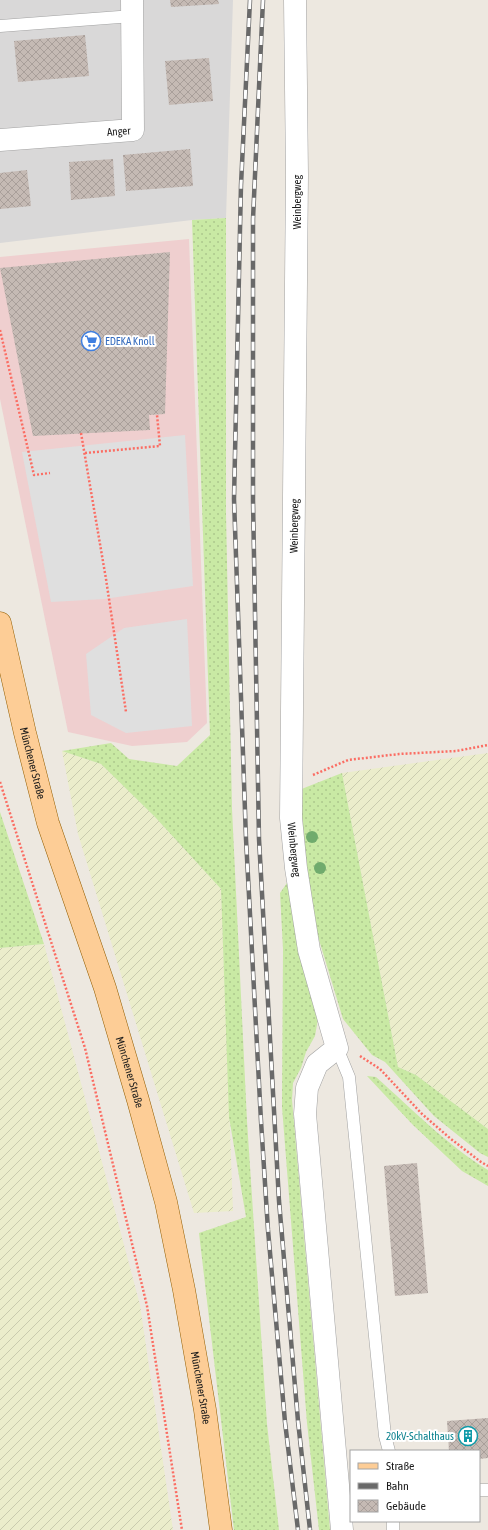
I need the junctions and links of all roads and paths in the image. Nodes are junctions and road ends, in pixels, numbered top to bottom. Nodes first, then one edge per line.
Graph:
1 (294, 0) edge
2 (133, 8) edge
3 (0, 26) edge
4 (0, 140) edge
5 (0, 330) edge
6 (157, 415) dead end
7 (81, 433) dead end
8 (85, 453) junction
9 (50, 473) dead end
10 (0, 623) edge
11 (126, 712) dead end
12 (488, 745) edge
13 (0, 782) edge
14 (290, 783) junction
15 (346, 1051) junction
16 (488, 1166) edge
17 (389, 1450) edge
18 (182, 1530) edge
19 (221, 1530) edge
20 (342, 1530) edge

1 - 14 street, Weinbergweg
2 - 3 lane
2 - 4 street, Anger
5 - 9 path
6 - 8 path
7 - 8 path
8 - 11 path
10 - 19 main road, Münchener Straße
12 - 14 path
13 - 18 path
14 - 15 street, Weinbergweg
15 - 16 path
15 - 17 lane
15 - 20 street

